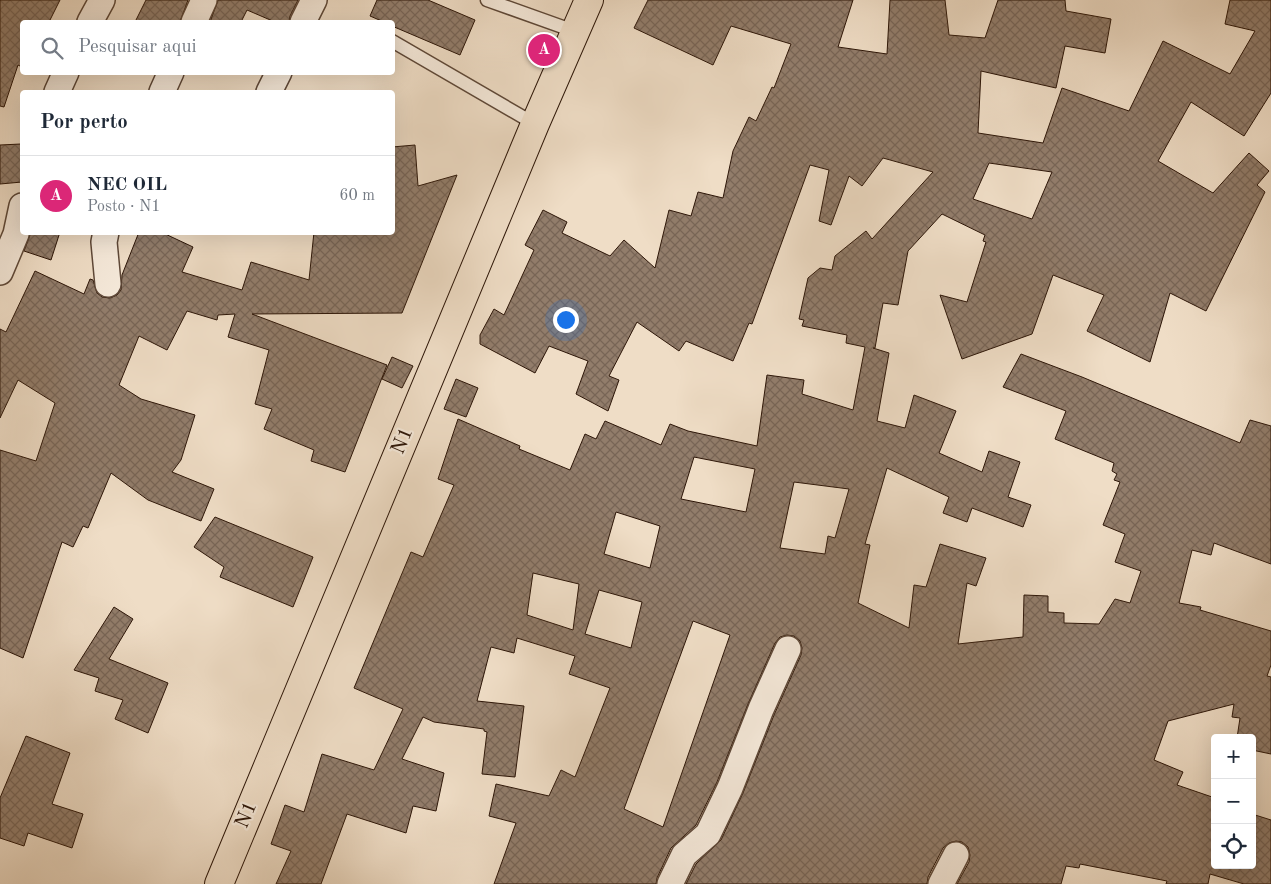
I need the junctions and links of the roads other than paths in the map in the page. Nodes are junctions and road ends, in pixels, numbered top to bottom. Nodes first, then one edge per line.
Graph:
1 (102, 0) edge
2 (204, 0) edge
3 (314, 0) edge
4 (487, 0) edge
5 (589, 0) edge
6 (91, 20) edge
7 (195, 20) edge
8 (304, 20) edge
9 (574, 31) junction
10 (395, 44) edge
11 (65, 75) edge
12 (170, 75) edge
13 (278, 75) edge
14 (58, 90) edge
15 (163, 90) edge
16 (270, 90) edge
17 (535, 124) junction
18 (20, 215) edge
19 (105, 235) edge
20 (0, 272) edge
21 (108, 284) dead end
22 (788, 649) dead end
23 (956, 855) dead end
24 (219, 884) edge
25 (670, 884) edge
26 (941, 884) edge

1 - 6 street
2 - 7 street
3 - 8 street
4 - 9 lane
5 - 9 highway, N1
9 - 17 highway, N1
10 - 17 lane
11 - 14 street
12 - 15 street
13 - 16 street
17 - 24 highway, N1
18 - 20 street
19 - 21 street
22 - 25 street
23 - 26 street

